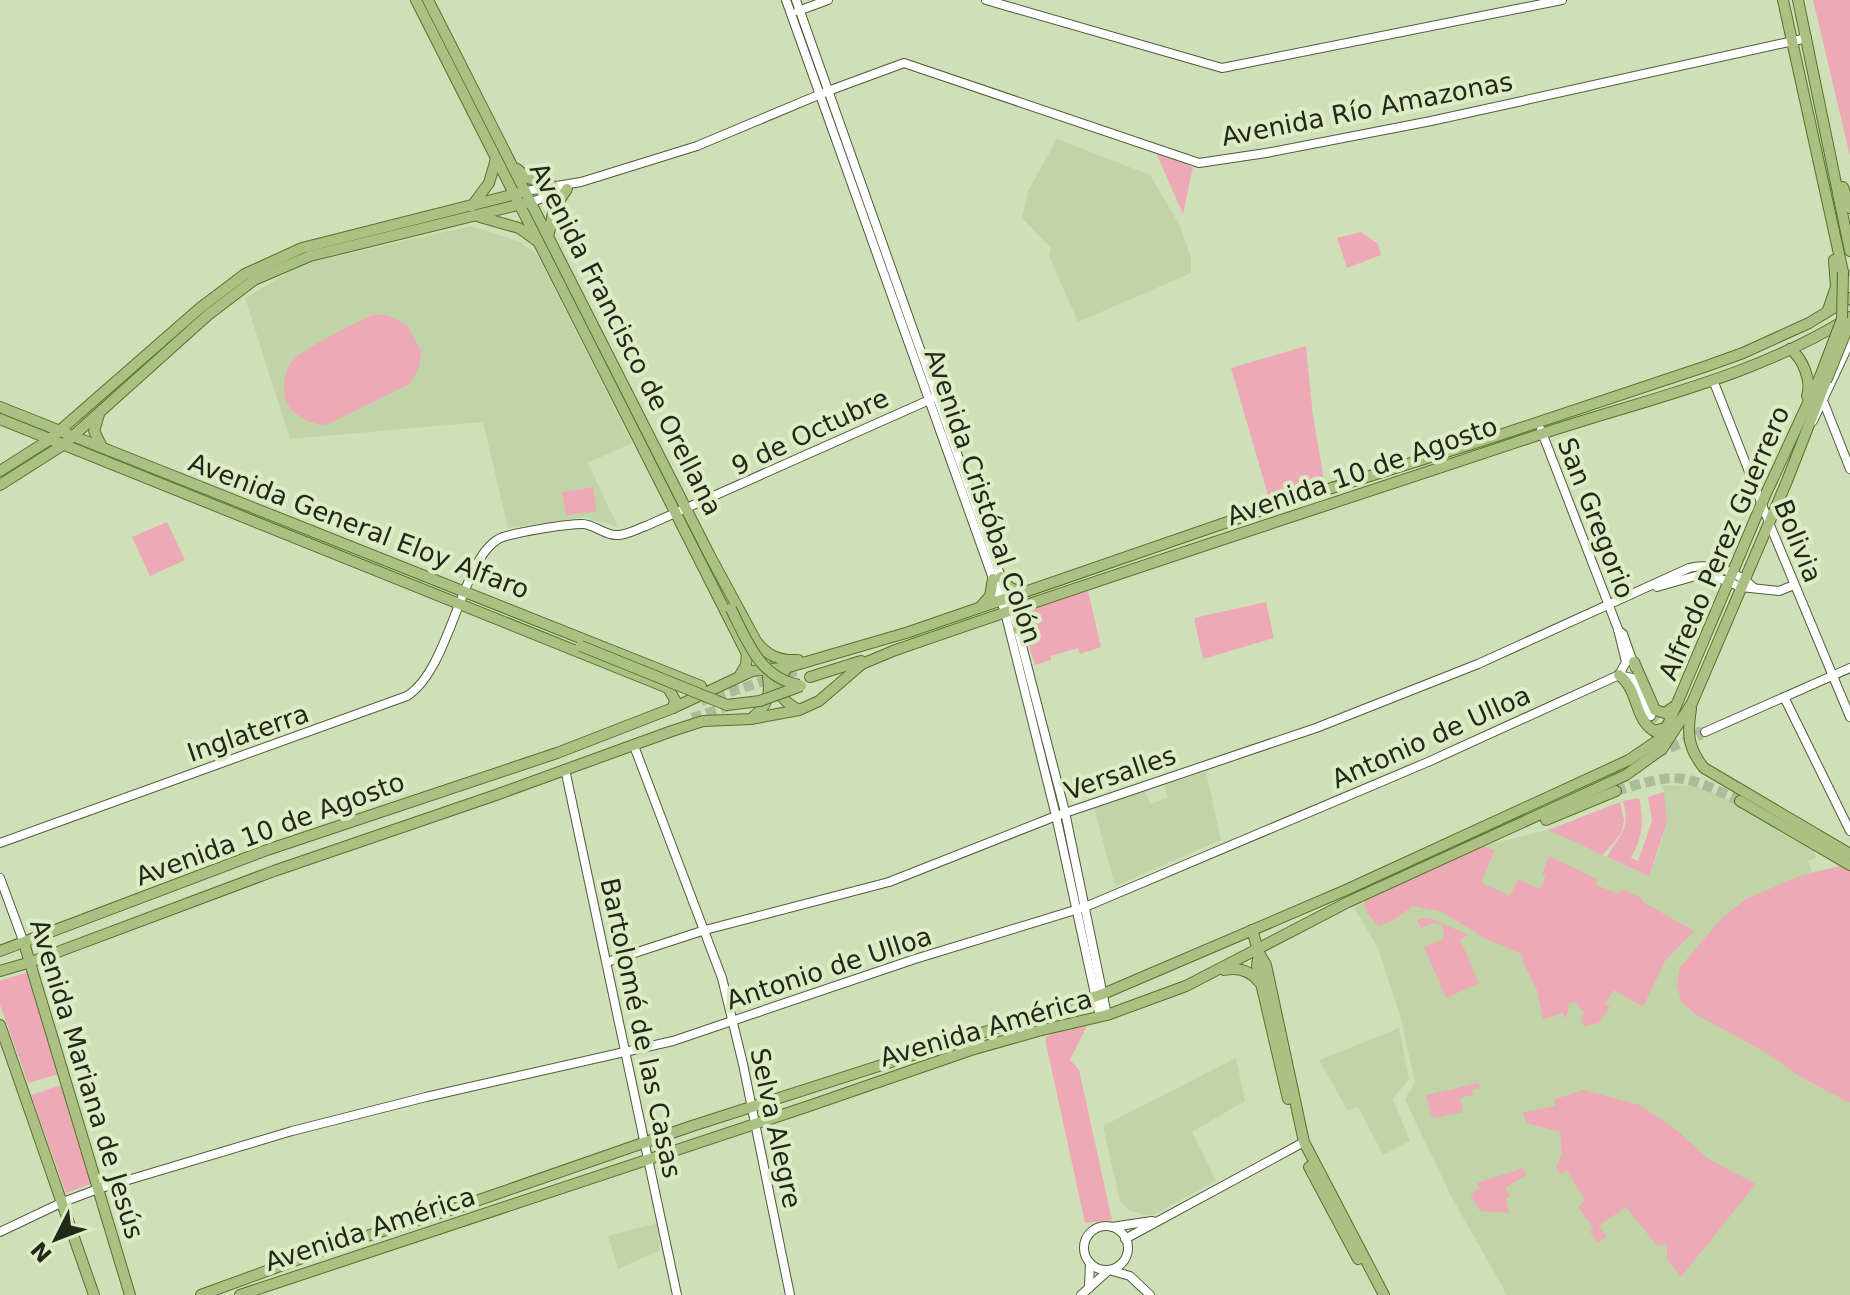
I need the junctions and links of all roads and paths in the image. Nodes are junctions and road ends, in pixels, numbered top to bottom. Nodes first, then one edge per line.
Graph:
1 (416, 0) edge
2 (428, 0) edge
3 (786, 0) edge
4 (796, 0) edge
5 (828, 0) edge
6 (986, 0) edge
7 (1562, 0) edge
8 (1783, 0) edge
9 (1798, 0) edge
10 (795, 12) junction
11 (1807, 38) junction
12 (1793, 43) junction
13 (825, 93) junction
14 (1825, 128) junction
15 (1816, 142) junction
16 (496, 159) junction
17 (513, 165) junction
18 (581, 182) junction
19 (553, 186) junction
20 (1843, 187) junction
21 (567, 189) junction
22 (523, 198) junction
23 (1850, 208) edge
24 (473, 211) junction
25 (1850, 222) edge
26 (549, 235) junction
27 (540, 243) junction
28 (1850, 251) edge
29 (562, 273) junction
30 (1850, 298) edge
31 (1827, 313) junction
32 (1850, 320) edge
33 (1850, 342) edge
34 (1790, 349) junction
35 (1823, 379) junction
36 (1713, 380) junction
37 (933, 398) junction
38 (1822, 398) junction
39 (0, 407) edge
40 (100, 412) junction
41 (78, 417) junction
42 (0, 419) edge
43 (1539, 422) junction
44 (41, 424) junction
45 (1803, 425) junction
46 (25, 429) junction
47 (59, 432) junction
48 (1542, 434) junction
49 (73, 437) junction
50 (49, 440) junction
51 (63, 445) junction
52 (103, 448) junction
53 (31, 451) junction
54 (1850, 469) edge
55 (0, 471) edge
56 (0, 485) edge
57 (1761, 504) junction
58 (688, 508) junction
59 (676, 513) junction
60 (1769, 523) junction
61 (690, 539) junction
62 (997, 578) junction
63 (1731, 578) junction
64 (1746, 584) junction
65 (1794, 585) junction
66 (1021, 591) junction
67 (466, 592) junction
68 (1004, 597) junction
69 (460, 604) junction
70 (1030, 604) junction
71 (982, 605) junction
72 (1609, 606) junction
73 (1009, 611) junction
74 (1018, 629) junction
75 (1618, 629) junction
76 (739, 639) junction
77 (885, 639) junction
78 (552, 640) junction
79 (756, 640) junction
80 (580, 641) junction
81 (882, 655) junction
82 (812, 660) junction
83 (1634, 662) junction
84 (862, 664) junction
85 (1850, 668) edge
86 (767, 669) junction
87 (793, 669) junction
88 (752, 671) junction
89 (740, 675) junction
90 (1619, 675) junction
91 (1833, 676) junction
92 (810, 677) tunnel mouth
93 (768, 683) junction
94 (701, 686) tunnel mouth
95 (720, 686) junction
96 (801, 686) junction
97 (1639, 689) junction
98 (1784, 697) junction
99 (701, 701) tunnel mouth
100 (1679, 702) junction
101 (1692, 703) junction
102 (673, 708) junction
103 (799, 710) junction
104 (1651, 716) dead end
105 (1850, 717) edge
106 (692, 718) tunnel mouth
107 (751, 719) junction
108 (1667, 727) junction
109 (1705, 732) tunnel mouth
110 (634, 746) junction
111 (557, 753) junction
112 (565, 769) junction
113 (1610, 775) tunnel mouth
114 (529, 782) junction
115 (1616, 791) tunnel mouth
116 (1740, 801) tunnel mouth
117 (1061, 814) junction
118 (1499, 820) junction
119 (1521, 824) junction
120 (1850, 831) edge
121 (0, 843) edge
122 (1847, 856) edge
123 (0, 878) edge
124 (1081, 908) junction
125 (705, 930) junction
126 (1252, 930) junction
127 (24, 943) junction
128 (1258, 950) junction
129 (0, 951) edge
130 (31, 962) junction
131 (607, 962) junction
132 (0, 971) edge
133 (1220, 971) junction
134 (1263, 986) junction
135 (1099, 995) junction
136 (1103, 1016) junction
137 (733, 1021) junction
138 (0, 1025) edge
139 (626, 1052) junction
140 (752, 1108) junction
141 (754, 1125) junction
142 (645, 1143) junction
143 (1301, 1144) junction
144 (649, 1160) junction
145 (98, 1189) junction
146 (63, 1202) junction
147 (1332, 1203) junction
148 (1157, 1220) junction
149 (1112, 1227) junction
150 (0, 1232) edge
151 (1125, 1239) junction
152 (1090, 1263) junction
153 (1109, 1270) junction
154 (249, 1276) junction
155 (1089, 1288) junction
156 (94, 1295) edge
157 (130, 1295) edge
158 (201, 1295) edge
159 (210, 1295) edge
160 (239, 1295) edge
161 (677, 1295) edge
162 (790, 1295) edge
163 (1081, 1295) edge
164 (1150, 1295) edge
165 (1377, 1295) edge
166 (1384, 1295) edge

1 - 16 main road, Avenida Francisco de Orellana
2 - 17 main road, Avenida Francisco de Orellana
3 - 10 street, Avenida Cristóbal Colón
4 - 10 street, Avenida Cristóbal Colón
5 - 10 street
6 - 7 street
8 - 12 main road
9 - 11 main road
10 - 13 street, Avenida Cristóbal Colón
11 - 12 street, Avenida Río Amazonas
11 - 14 main road
12 - 13 street, Avenida Río Amazonas
12 - 15 main road
13 - 18 street, Avenida Río Amazonas
13 - 37 street, Avenida Cristóbal Colón
14 - 20 main road
14 - 28 main road
15 - 31 main road
15 - 35 main road, bridge
16 - 22 main road, Avenida Francisco de Orellana
16 - 24 main road
17 - 19 main road
17 - 22 main road, Avenida Francisco de Orellana
18 - 19 street, Avenida Río Amazonas
18 - 21 street, Avenida Río Amazonas
19 - 22 street, Avenida Río Amazonas
20 - 23 main road
20 - 25 main road
21 - 22 street, Avenida Río Amazonas
21 - 26 main road
22 - 24 main road, Avenida Río Amazonas
22 - 26 main road, Avenida Francisco de Orellana
22 - 27 main road, Avenida Francisco de Orellana
24 - 27 main road
24 - 40 main road, Avenida Río Amazonas
24 - 41 main road, Avenida Río Amazonas
26 - 29 main road, Avenida Francisco de Orellana
27 - 29 main road, Avenida Francisco de Orellana
29 - 58 main road, Avenida Francisco de Orellana
29 - 59 main road, Avenida Francisco de Orellana
30 - 31 main road, Avenida 10 de Agosto
31 - 43 main road, Avenida 10 de Agosto
32 - 34 main road, Avenida 10 de Agosto
32 - 35 main road, bridge
33 - 38 street
34 - 36 main road, Avenida 10 de Agosto
34 - 45 main road
35 - 38 main road, Alfredo Perez Guerrero
35 - 45 main road, Alfredo Perez Guerrero
36 - 48 main road, Avenida 10 de Agosto
36 - 57 street, Bolivia
37 - 58 street, 9 de Octubre
37 - 62 street, Avenida Cristóbal Colón
38 - 45 main road, Alfredo Perez Guerrero
38 - 54 street
39 - 44 main road, Avenida General Eloy Alfaro
40 - 49 main road, Avenida Río Amazonas
40 - 52 main road
41 - 44 main road
41 - 47 main road, Avenida Río Amazonas
42 - 46 main road, Avenida General Eloy Alfaro
43 - 48 street, San Gregorio
43 - 66 main road, Avenida 10 de Agosto
44 - 47 main road, Avenida General Eloy Alfaro
45 - 57 main road, Alfredo Perez Guerrero
45 - 60 main road, Alfredo Perez Guerrero
46 - 50 main road, Avenida General Eloy Alfaro
46 - 53 main road
47 - 49 main road, Avenida General Eloy Alfaro
47 - 50 main road, Avenida Río Amazonas
48 - 70 main road, Avenida 10 de Agosto
48 - 72 street, San Gregorio
49 - 51 main road, Avenida Río Amazonas
49 - 52 main road, Avenida General Eloy Alfaro
50 - 51 main road, Avenida General Eloy Alfaro
50 - 53 main road, Avenida Río Amazonas
51 - 56 main road, Avenida Río Amazonas
51 - 69 main road, Avenida General Eloy Alfaro
52 - 67 main road, Avenida General Eloy Alfaro
53 - 55 main road, Avenida Río Amazonas
57 - 60 street, Bolivia
57 - 63 main road, Alfredo Perez Guerrero
58 - 59 street, 9 de Octubre
58 - 79 main road, Avenida Francisco de Orellana
59 - 61 main road, Avenida Francisco de Orellana
59 - 67 street, 9 de Octubre
60 - 64 main road, Alfredo Perez Guerrero
60 - 65 street, Bolivia
61 - 76 main road, Avenida Francisco de Orellana
61 - 96 main road, bridge
62 - 66 main road
62 - 68 street, Avenida Cristóbal Colón
62 - 71 main road
63 - 64 street, Versalles
63 - 72 street, Versalles
63 - 100 main road, Alfredo Perez Guerrero
64 - 65 street, Versalles
64 - 101 main road, Alfredo Perez Guerrero
65 - 91 street, Bolivia
66 - 68 main road, Avenida 10 de Agosto
67 - 69 street, 9 de Octubre
67 - 80 main road, Avenida General Eloy Alfaro
68 - 71 main road, Avenida 10 de Agosto
68 - 73 street, Avenida Cristóbal Colón
69 - 78 main road, Avenida General Eloy Alfaro
69 - 121 street, Inglaterra
70 - 73 main road, Avenida 10 de Agosto
70 - 74 main road
71 - 77 main road, Avenida 10 de Agosto
72 - 75 street, San Gregorio
72 - 117 street, Versalles
73 - 74 street, Avenida Cristóbal Colón
73 - 81 main road, Avenida 10 de Agosto
73 - 117 street, Avenida Cristóbal Colón
74 - 117 street, Avenida Cristóbal Colón
75 - 83 street, San Gregorio
75 - 90 street, San Gregorio
76 - 79 main road
76 - 89 main road, Avenida Francisco de Orellana
77 - 82 main road, Avenida 10 de Agosto
77 - 87 main road, Avenida 10 de Agosto
78 - 80 main road
78 - 102 main road
79 - 82 main road
79 - 86 main road, Avenida Francisco de Orellana
80 - 94 main road, Avenida General Eloy Alfaro
80 - 95 main road
80 - 96 main road, bridge
81 - 84 main road, Avenida 10 de Agosto
81 - 92 main road, Avenida 10 de Agosto
82 - 87 main road, Avenida 10 de Agosto
83 - 97 street, San Gregorio
83 - 100 main road
84 - 96 main road
84 - 103 main road, Avenida 10 de Agosto
85 - 91 street
86 - 87 main road, Avenida 10 de Agosto
86 - 88 main road, Avenida 10 de Agosto
86 - 93 main road, Avenida Francisco de Orellana
87 - 103 main road
88 - 89 main road, Avenida 10 de Agosto
88 - 93 main road
89 - 95 main road, Avenida 10 de Agosto
90 - 97 street
90 - 108 main road
90 - 124 street, Antonio de Ulloa
91 - 98 street
91 - 105 street, Bolivia
93 - 107 main road
95 - 102 main road, Avenida 10 de Agosto
97 - 104 street, San Gregorio
98 - 109 street
98 - 120 street
99 - 111 main road, Avenida 10 de Agosto
100 - 108 main road, Alfredo Perez Guerrero
101 - 119 main road, Avenida América
101 - 122 main road
102 - 111 main road, Avenida 10 de Agosto
103 - 107 main road, Avenida 10 de Agosto
106 - 114 main road, Avenida 10 de Agosto
107 - 110 main road, Avenida 10 de Agosto
108 - 118 main road, Avenida América
110 - 112 main road, Avenida 10 de Agosto
110 - 125 street, Selva Alegre
111 - 127 main road, Avenida 10 de Agosto
112 - 114 main road, Avenida 10 de Agosto
112 - 131 street, Bartolomé de las Casas
113 - 118 main road
114 - 130 main road, Avenida 10 de Agosto
115 - 119 main road
116 - 122 main road
117 - 124 street, Avenida Cristóbal Colón
117 - 125 street, Versalles
118 - 126 main road, Avenida América
119 - 128 main road, Avenida América
123 - 127 street, Avenida Mariana de Jesús
124 - 135 street, Avenida Cristóbal Colón
124 - 137 street, Antonio de Ulloa
125 - 131 street, Versalles
125 - 137 street, Selva Alegre
126 - 128 main road
126 - 135 main road, Avenida América
127 - 129 main road, Avenida 10 de Agosto
127 - 130 main road, Avenida Mariana de Jesús
128 - 133 main road, Avenida América
128 - 134 main road
128 - 143 main road
130 - 132 main road, Avenida 10 de Agosto
130 - 145 main road, Avenida Mariana de Jesús
131 - 139 street, Bartolomé de las Casas
133 - 134 main road
133 - 136 main road, Avenida América
134 - 143 main road
135 - 136 street, Avenida Cristóbal Colón
135 - 140 main road, Avenida América
136 - 141 main road, Avenida América
137 - 139 street, Antonio de Ulloa
137 - 140 street, Selva Alegre
138 - 146 main road
139 - 142 street, Bartolomé de las Casas
139 - 145 street, Antonio de Ulloa
140 - 141 street, Selva Alegre
140 - 142 main road, Avenida América
141 - 144 main road, Avenida América
141 - 162 street, Selva Alegre
142 - 144 street, Bartolomé de las Casas
142 - 154 main road, Avenida América
143 - 147 main road
143 - 148 street
144 - 160 main road, Avenida América
144 - 161 street, Bartolomé de las Casas
145 - 146 street, Antonio de Ulloa
145 - 157 main road, Avenida Mariana de Jesús
146 - 150 street, Antonio de Ulloa
146 - 156 main road
147 - 165 main road
147 - 166 main road
148 - 149 street
148 - 151 street
149 - 151 street
149 - 152 street
151 - 153 street
152 - 153 street
152 - 155 street
153 - 155 street
153 - 164 street
154 - 158 main road, Avenida América
154 - 159 main road
155 - 163 street

